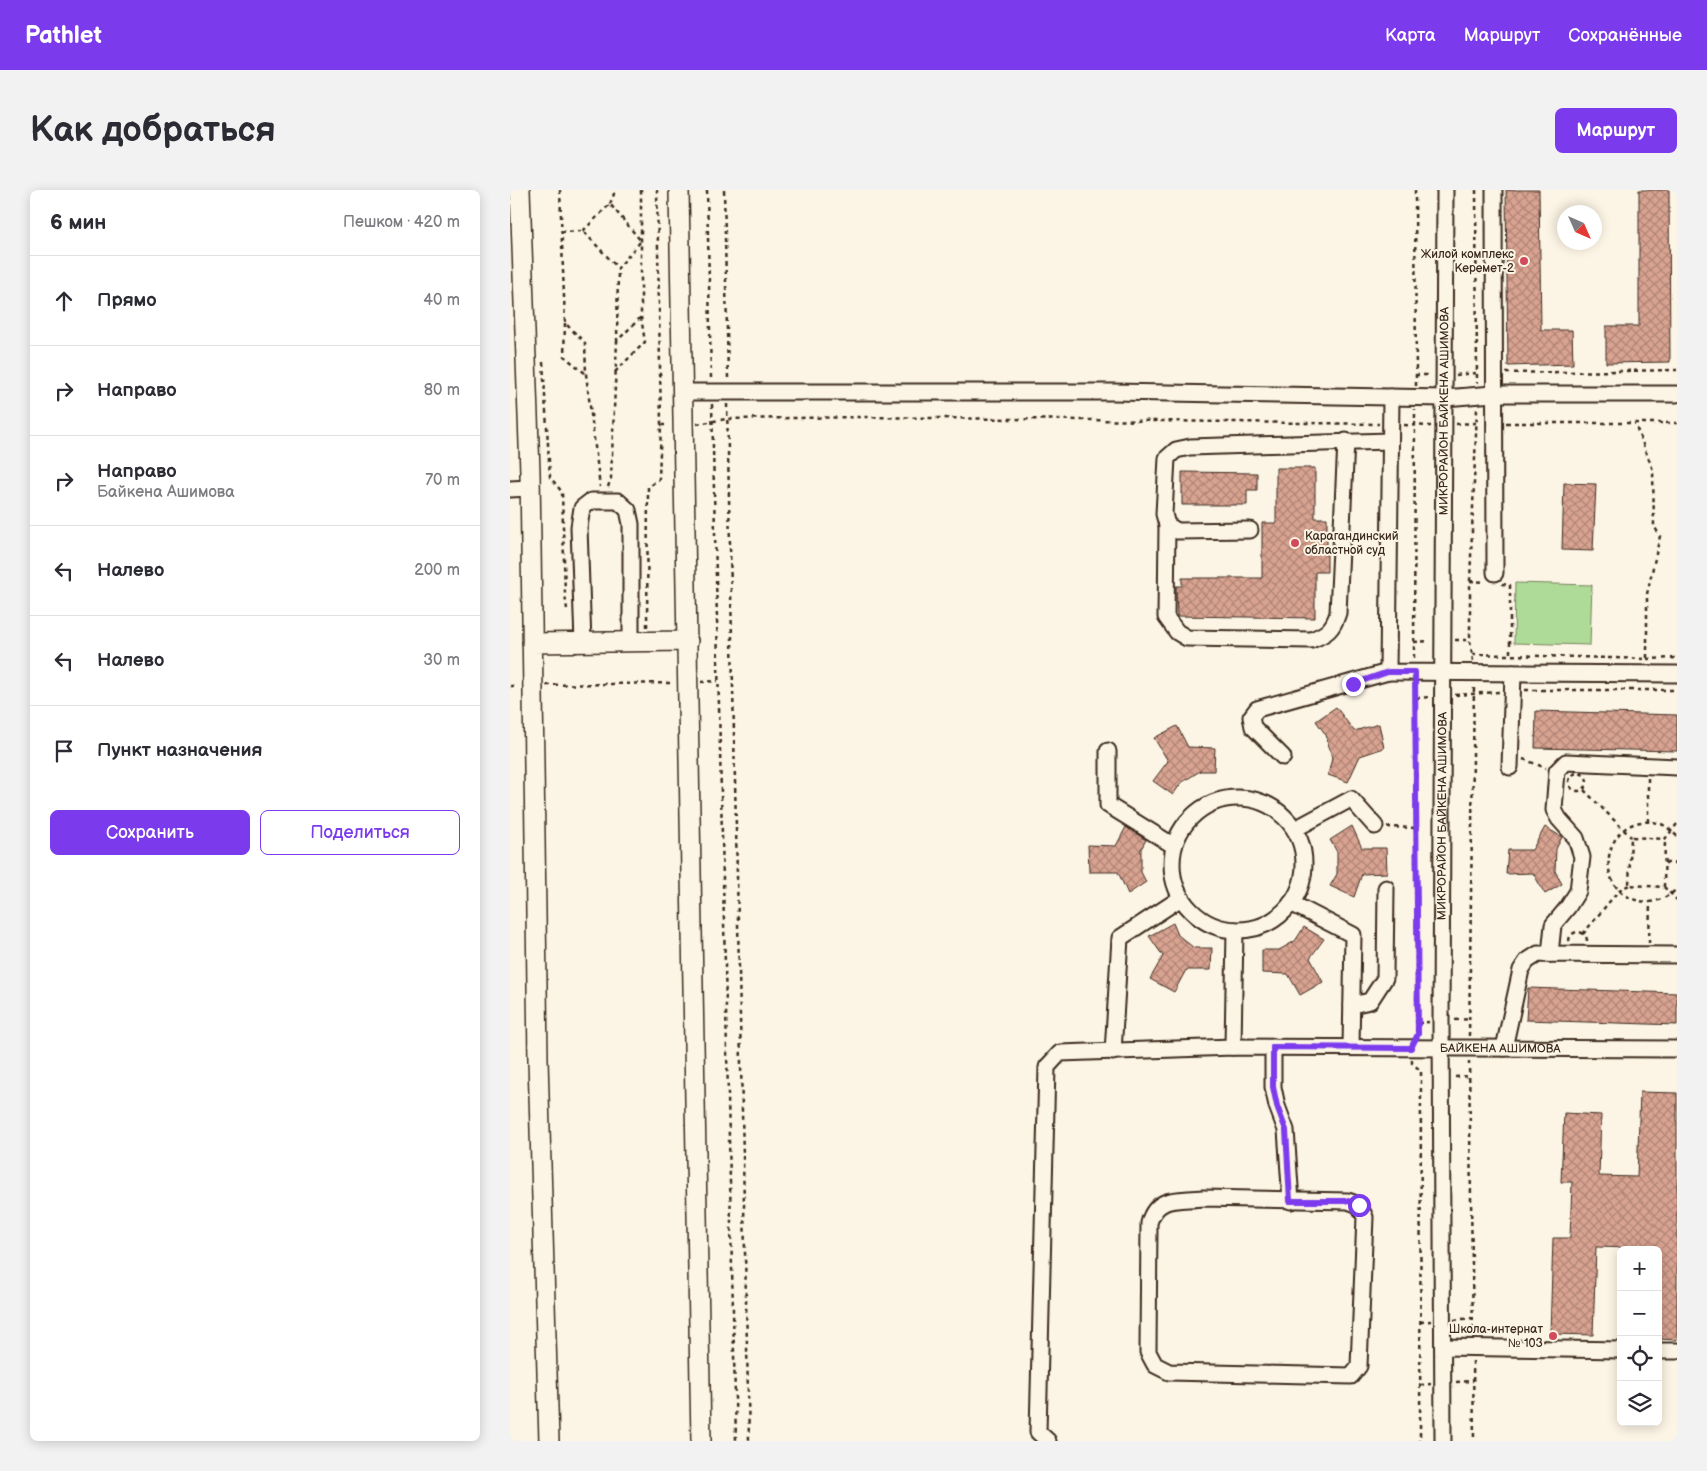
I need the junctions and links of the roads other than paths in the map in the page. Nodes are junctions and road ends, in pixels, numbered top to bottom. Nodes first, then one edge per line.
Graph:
1 (520, 190) edge
2 (679, 190) edge
3 (1445, 190) edge
4 (1494, 190) edge
5 (516, 249) edge
6 (683, 392) junction
7 (1493, 394) junction
8 (1677, 394) edge
9 (1391, 397) junction
10 (1445, 398) junction
11 (1346, 441) junction
12 (1390, 441) junction
13 (530, 488) junction
14 (510, 489) edge
15 (1167, 525) junction
16 (1250, 530) dead end
17 (1495, 573) dead end
18 (631, 638) junction
19 (688, 641) junction
20 (532, 643) junction
21 (583, 643) junction
22 (1444, 671) junction
23 (1388, 672) junction
24 (1513, 673) junction
25 (1677, 674) edge
26 (1108, 751) dead end
27 (1283, 756) dead end
28 (1511, 761) road end
29 (1677, 767) edge
30 (1375, 826) road end
31 (1295, 829) junction
32 (1174, 846) junction
33 (1386, 888) dead end
34 (1181, 898) junction
35 (1291, 903) junction
36 (1235, 930) junction
37 (1550, 954) junction
38 (1677, 955) edge
39 (1352, 1005) junction
40 (1233, 1047) junction
41 (1273, 1047) junction
42 (1350, 1047) junction
43 (1441, 1048) junction
44 (1504, 1048) junction
45 (1677, 1049) edge
46 (1113, 1052) junction
47 (1290, 1201) junction
48 (1442, 1347) junction
49 (1617, 1350) edge
50 (1662, 1351) edge
51 (1677, 1351) edge
52 (547, 1421) junction
53 (541, 1441) edge
54 (549, 1441) edge
55 (701, 1441) edge
56 (1048, 1441) edge
57 (1442, 1441) edge

1 - 5 main road
2 - 6 main road
3 - 10 street, МИКРОРАЙОН БАЙКЕНА АШИМОВА
4 - 7 street
5 - 13 main road
6 - 9 street
6 - 19 main road
7 - 8 street
7 - 10 street
7 - 17 street
9 - 10 street
9 - 12 street
10 - 22 street, МИКРОРАЙОН БАЙКЕНА АШИМОВА
11 - 12 street
11 - 15 street
11 - 15 street
12 - 23 street
13 - 14 street
13 - 20 main road
15 - 16 street
18 - 19 main road
18 - 21 main road
18 - 21 street
19 - 55 main road
20 - 21 main road
20 - 52 main road
22 - 23 street
22 - 24 street
22 - 43 street, МИКРОРАЙОН БАЙКЕНА АШИМОВА
23 - 27 street
24 - 25 street
24 - 28 street
26 - 32 street
29 - 37 street
30 - 31 street
31 - 32 street
31 - 35 street
32 - 34 street
33 - 39 street
34 - 36 street
34 - 46 street
35 - 36 street
35 - 39 street
36 - 40 street
37 - 38 street
37 - 44 street
39 - 42 street
40 - 41 street, БАЙКЕНА АШИМОВА
40 - 46 street, БАЙКЕНА АШИМОВА
41 - 42 street, БАЙКЕНА АШИМОВА
41 - 47 street
42 - 43 street, БАЙКЕНА АШИМОВА
43 - 44 street, БАЙКЕНА АШИМОВА
43 - 48 street, МИКРОРАЙОН БАЙКЕНА АШИМОВА
44 - 45 street, БАЙКЕНА АШИМОВА
46 - 56 street, БАЙКЕНА АШИМОВА
47 - 47 street
48 - 49 street
48 - 57 street, МИКРОРАЙОН БАЙКЕНА АШИМОВА
50 - 51 street
52 - 53 main road
52 - 54 main road

